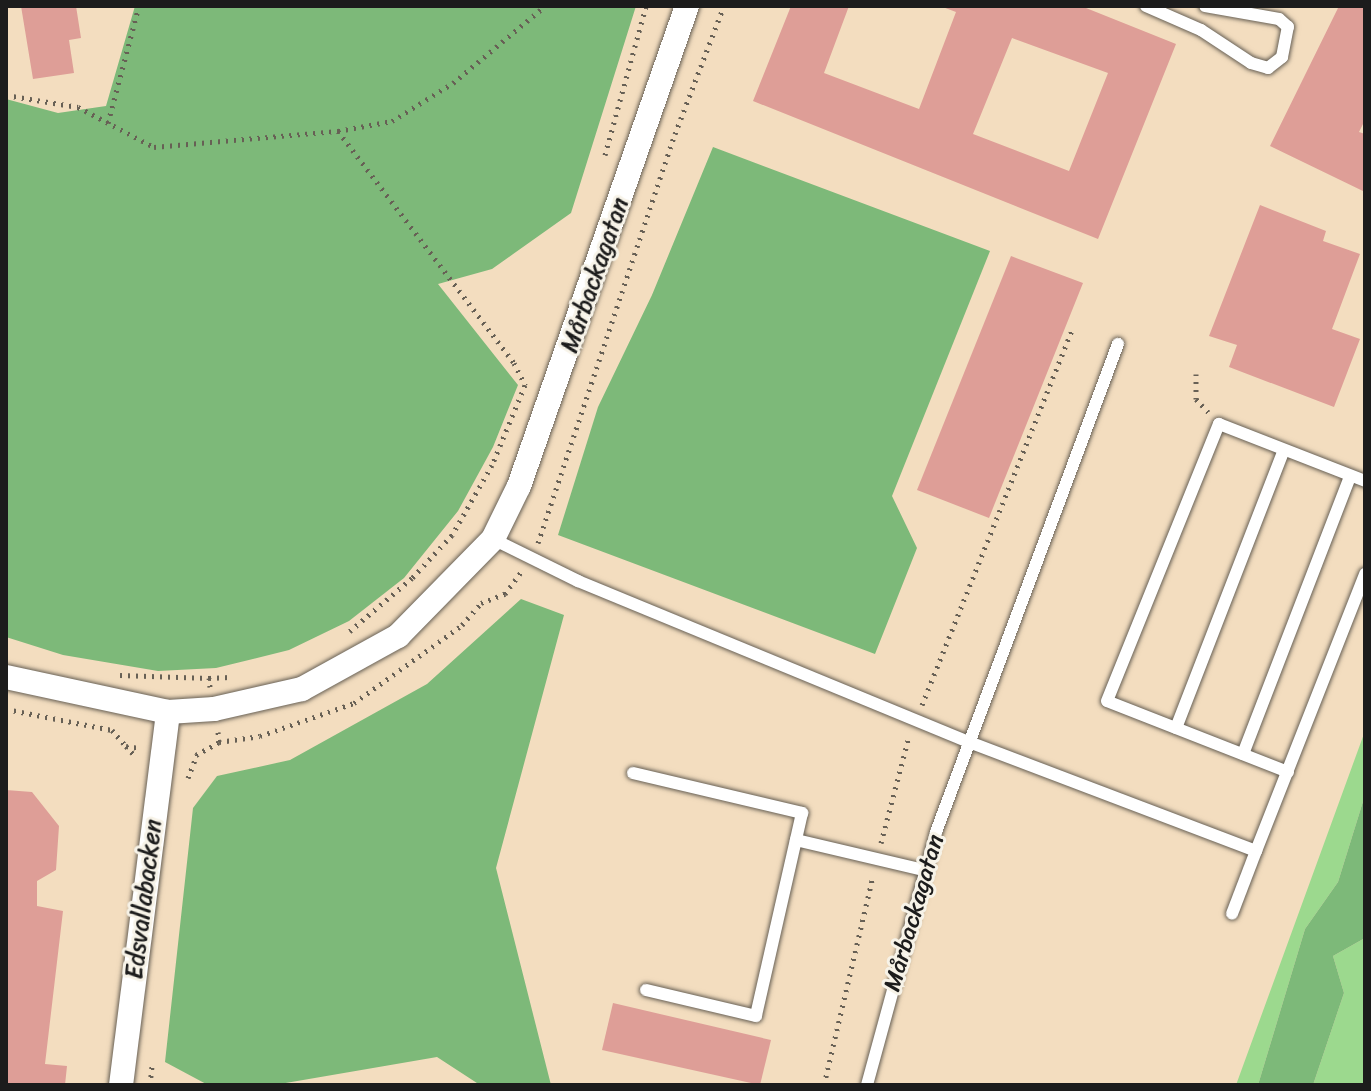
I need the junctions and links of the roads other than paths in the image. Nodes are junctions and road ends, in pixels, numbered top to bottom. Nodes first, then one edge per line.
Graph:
1 (687, 6) edge
2 (1146, 6) edge
3 (1205, 6) edge
4 (1118, 344) dead end
5 (1284, 450) junction
6 (1350, 476) junction
7 (1365, 481) edge
8 (493, 539) junction
9 (1365, 574) edge
10 (6, 677) edge
11 (168, 712) junction
12 (1176, 728) junction
13 (969, 742) junction
14 (1243, 754) junction
15 (1288, 772) junction
16 (633, 773) dead end
17 (796, 840) junction
18 (1256, 851) junction
19 (924, 870) junction
20 (1232, 914) dead end
21 (646, 990) dead end
22 (121, 1085) edge
23 (867, 1085) edge

1 - 8 street, Mårbackagatan
2 - 3 lane
4 - 13 lane, Mårbackagatan
5 - 6 lane
5 - 12 lane
5 - 12 lane
6 - 7 lane
6 - 14 lane
8 - 11 street, Mårbackagatan
8 - 13 lane
9 - 15 lane
10 - 11 street, Mårbackagatan
11 - 22 street, Edsvallabacken
12 - 14 lane
13 - 18 lane
13 - 19 lane, Mårbackagatan
14 - 15 lane
15 - 18 lane
16 - 17 lane
17 - 19 lane
17 - 21 lane
18 - 20 lane
19 - 23 lane, Mårbackagatan

